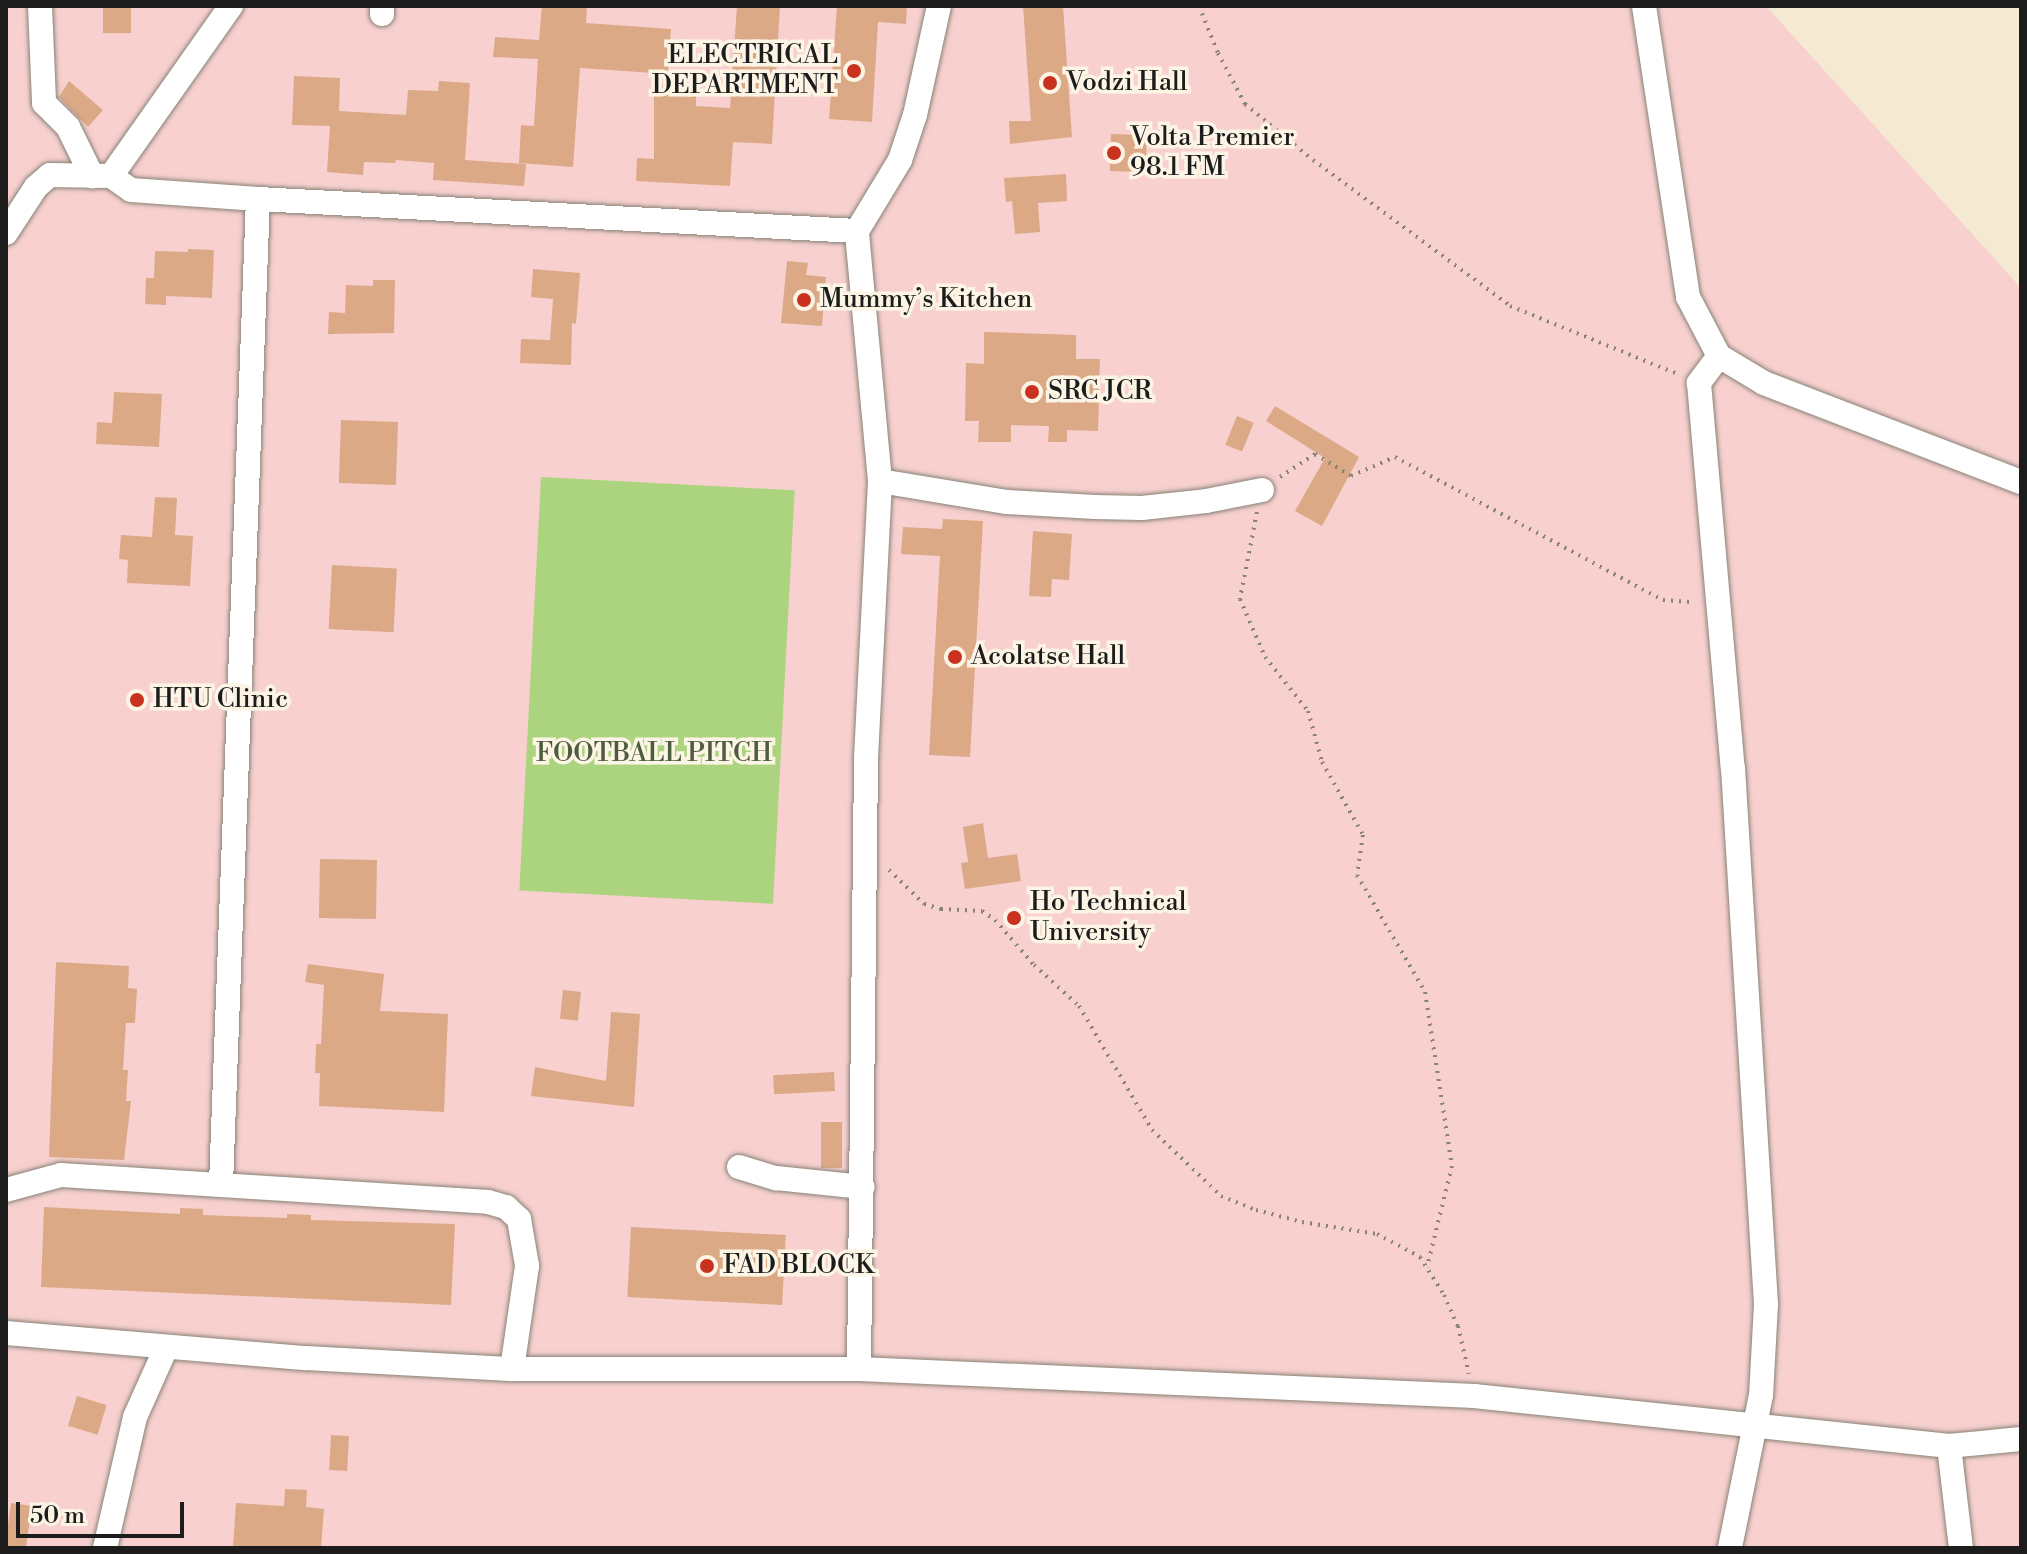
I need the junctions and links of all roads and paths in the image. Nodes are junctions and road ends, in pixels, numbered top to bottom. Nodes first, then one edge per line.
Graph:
1 (40, 6) edge
2 (231, 6) edge
3 (939, 6) edge
4 (1199, 6) edge
5 (1644, 6) edge
6 (102, 176) junction
7 (258, 199) junction
8 (857, 231) junction
9 (6, 233) edge
10 (1719, 356) junction
11 (1699, 383) junction
12 (880, 481) junction
13 (2021, 482) edge
14 (1262, 490) junction
15 (1719, 593) junction
16 (866, 838) junction
17 (739, 1167) dead end
18 (221, 1184) junction
19 (863, 1187) junction
20 (6, 1190) edge
21 (1427, 1267) junction
22 (6, 1333) edge
23 (166, 1348) junction
24 (512, 1369) junction
25 (859, 1369) junction
26 (1474, 1396) junction
27 (1755, 1425) junction
28 (2021, 1439) edge
29 (1949, 1446) junction
30 (105, 1548) edge
31 (1730, 1548) edge
32 (1961, 1548) edge

1 - 6 lane
2 - 6 lane
3 - 8 lane
4 - 11 path
5 - 10 lane
6 - 7 lane
6 - 9 lane
7 - 8 lane
7 - 18 lane
8 - 12 lane
10 - 11 lane
10 - 13 lane
11 - 15 lane
12 - 14 lane
12 - 16 lane
14 - 15 path
14 - 21 path
15 - 27 lane
16 - 19 lane
16 - 21 path
17 - 19 lane
18 - 20 lane
18 - 24 lane
19 - 25 lane
21 - 26 path
22 - 23 lane
23 - 24 lane
23 - 30 lane
24 - 25 lane
25 - 26 lane
26 - 27 lane
27 - 29 lane
27 - 31 lane
28 - 29 lane
29 - 32 lane

